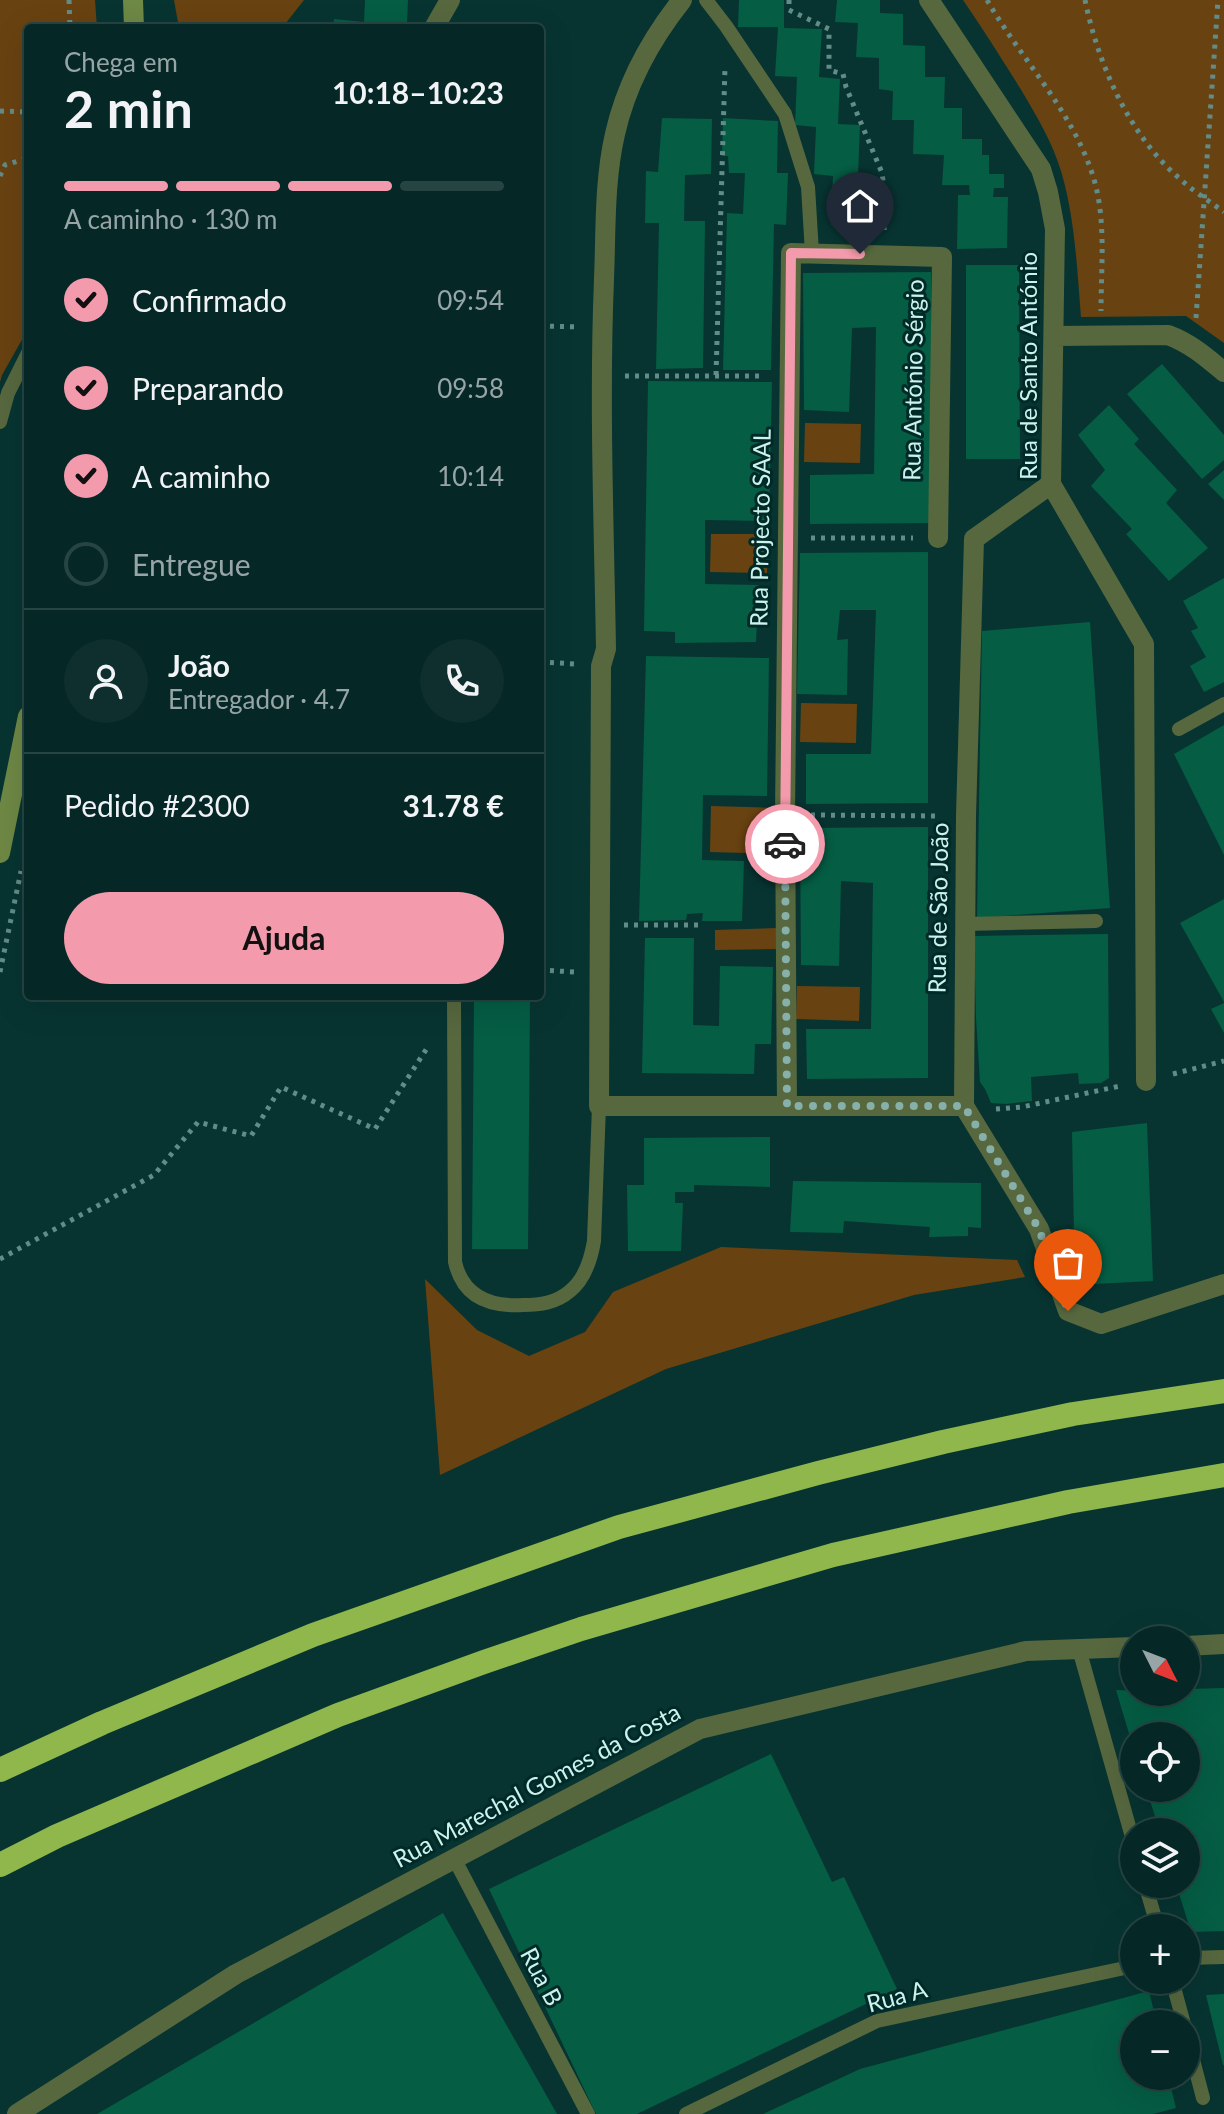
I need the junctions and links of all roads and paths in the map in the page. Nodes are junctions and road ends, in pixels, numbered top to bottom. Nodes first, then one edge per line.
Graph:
1 (69, 0) edge
2 (133, 0) edge
3 (450, 0) edge
4 (682, 0) edge
5 (706, 0) edge
6 (789, 0) edge
7 (929, 0) edge
8 (1085, 0) edge
9 (1218, 0) edge
10 (70, 24) edge
11 (134, 24) edge
12 (436, 24) edge
13 (726, 26) junction
14 (0, 111) edge
15 (24, 112) edge
16 (24, 159) edge
17 (0, 176) edge
18 (1204, 197) junction
19 (1224, 212) edge
20 (812, 253) junction
21 (884, 255) junction
22 (544, 326) edge
23 (602, 328) junction
24 (1054, 336) junction
25 (1194, 347) junction
26 (24, 361) edge
27 (1224, 372) edge
28 (716, 375) junction
29 (601, 376) junction
30 (788, 377) junction
31 (0, 422) edge
32 (1051, 484) junction
33 (787, 537) junction
34 (938, 538) joint
35 (1224, 704) edge
36 (1179, 729) dead end
37 (24, 736) edge
38 (785, 814) junction
39 (966, 816) junction
40 (0, 853) edge
41 (22, 867) dead end
42 (1096, 921) dead end
43 (965, 924) junction
44 (600, 925) junction
45 (703, 925) dead end
46 (0, 972) edge
47 (454, 1001) edge
48 (1224, 1061) edge
49 (1146, 1081) junction
50 (599, 1106) junction
51 (787, 1106) junction
52 (964, 1106) junction
53 (0, 1259) edge
54 (1224, 1284) edge
55 (1224, 1391) edge
56 (1224, 1475) edge
57 (1224, 1644) edge
58 (1200, 1645) edge
59 (1120, 1648) edge
60 (1079, 1649) junction
61 (0, 1770) edge
62 (1127, 1818) edge
63 (455, 1860) junction
64 (0, 1865) edge
65 (1224, 1957) edge
66 (1200, 1958) edge
67 (1120, 1969) edge
68 (1200, 2087) edge
69 (1203, 2098) dead end
70 (17, 2114) edge
71 (588, 2114) edge
72 (686, 2114) edge

1 - 10 path
2 - 11 street
3 - 12 street
4 - 23 street
5 - 13 lane
6 - 21 path
7 - 24 street, Rua de Santo António
8 - 18 path
9 - 18 path
13 - 20 lane
13 - 28 path
14 - 15 path
16 - 17 path
18 - 19 path
18 - 25 path
20 - 21 street, Rua António Sérgio
20 - 30 street, Rua Projecto SAAL
21 - 34 street, Rua António Sérgio
22 - 23 path
23 - 29 street
24 - 25 street
24 - 32 street, Rua de Santo António
25 - 27 street
26 - 31 lane
28 - 29 path
28 - 30 path
29 - 44 street
30 - 33 street, Rua Projecto SAAL
32 - 39 street, Rua de São João
32 - 49 street, Rua de Santo António
33 - 34 path
33 - 38 street, Rua Projecto SAAL
35 - 36 lane
37 - 40 street
38 - 39 path
38 - 51 street, Rua Projecto SAAL
39 - 43 street, Rua de São João
41 - 46 path
42 - 43 lane
43 - 52 street, Rua de São João
44 - 45 path
44 - 50 street
47 - 50 lane
47 - 53 path
48 - 49 path
49 - 52 path
50 - 51 street
51 - 52 street
52 - 54 street
55 - 61 highway
56 - 64 highway
57 - 58 street
59 - 60 street, Rua Marechal Gomes da Costa
60 - 62 lane
60 - 63 street, Rua Marechal Gomes da Costa
63 - 70 street, Rua Marechal Gomes da Costa
63 - 71 lane, Rua B
65 - 66 lane
67 - 72 lane, Rua A
68 - 69 lane

